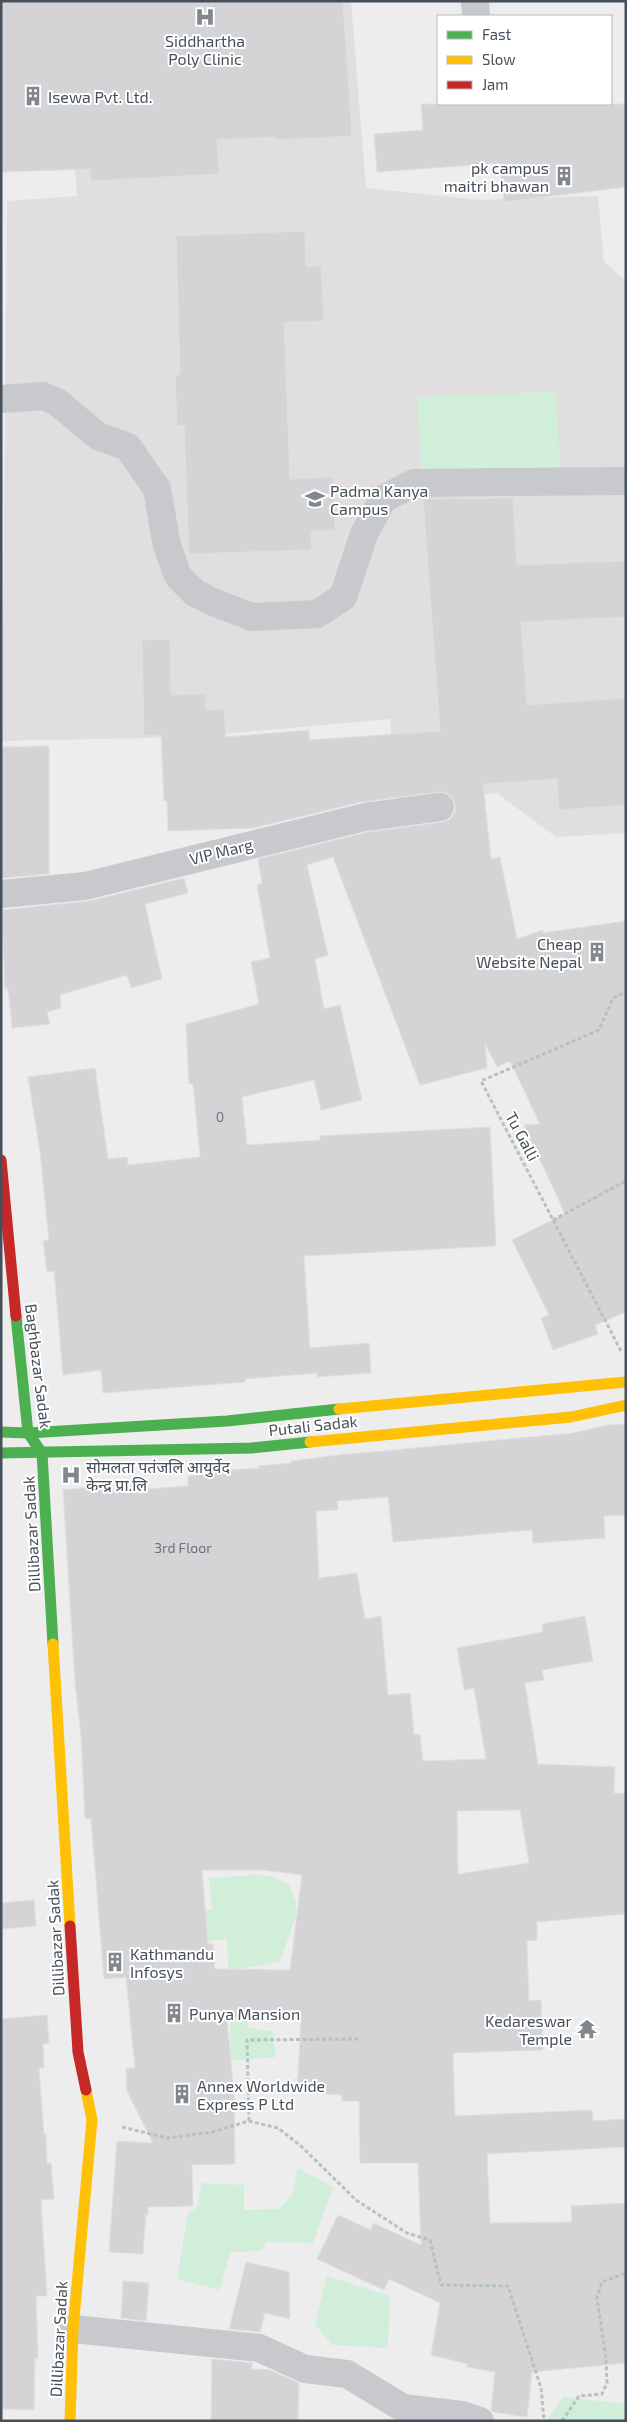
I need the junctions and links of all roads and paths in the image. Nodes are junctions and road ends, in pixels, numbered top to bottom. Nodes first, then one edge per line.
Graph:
1 (475, 1) edge
2 (476, 15) edge
3 (1, 399) edge
4 (626, 481) edge
5 (440, 806) dead end
6 (1, 894) edge
7 (626, 992) edge
8 (1, 1160) edge
9 (626, 1181) edge
10 (553, 1220) junction
11 (621, 1352) dead end
12 (626, 1382) edge
13 (626, 1405) edge
14 (1, 1432) edge
15 (28, 1433) junction
16 (42, 1452) junction
17 (1, 1453) edge
18 (359, 2040) dead end
19 (92, 2120) junction
20 (249, 2121) junction
21 (626, 2273) edge
22 (73, 2329) junction
23 (70, 2421) edge
24 (480, 2421) edge
25 (544, 2421) edge
26 (562, 2421) edge

1 - 2 street
3 - 4 street
5 - 6 street, VIP Marg
7 - 10 path, Tu Galli
8 - 15 main road, Baghbazar Sadak
9 - 10 path
10 - 11 path, Tu Galli
12 - 15 main road, Putali Sadak
13 - 16 main road, Putali Sadak
14 - 15 main road, Putali Sadak
15 - 16 main road, Baghbazar Sadak
16 - 17 main road, Putali Sadak
16 - 19 main road, Dillibazar Sadak
18 - 20 path
19 - 20 path
19 - 22 main road, Dillibazar Sadak
20 - 25 path
21 - 26 path
22 - 23 main road, Dillibazar Sadak
22 - 24 street

